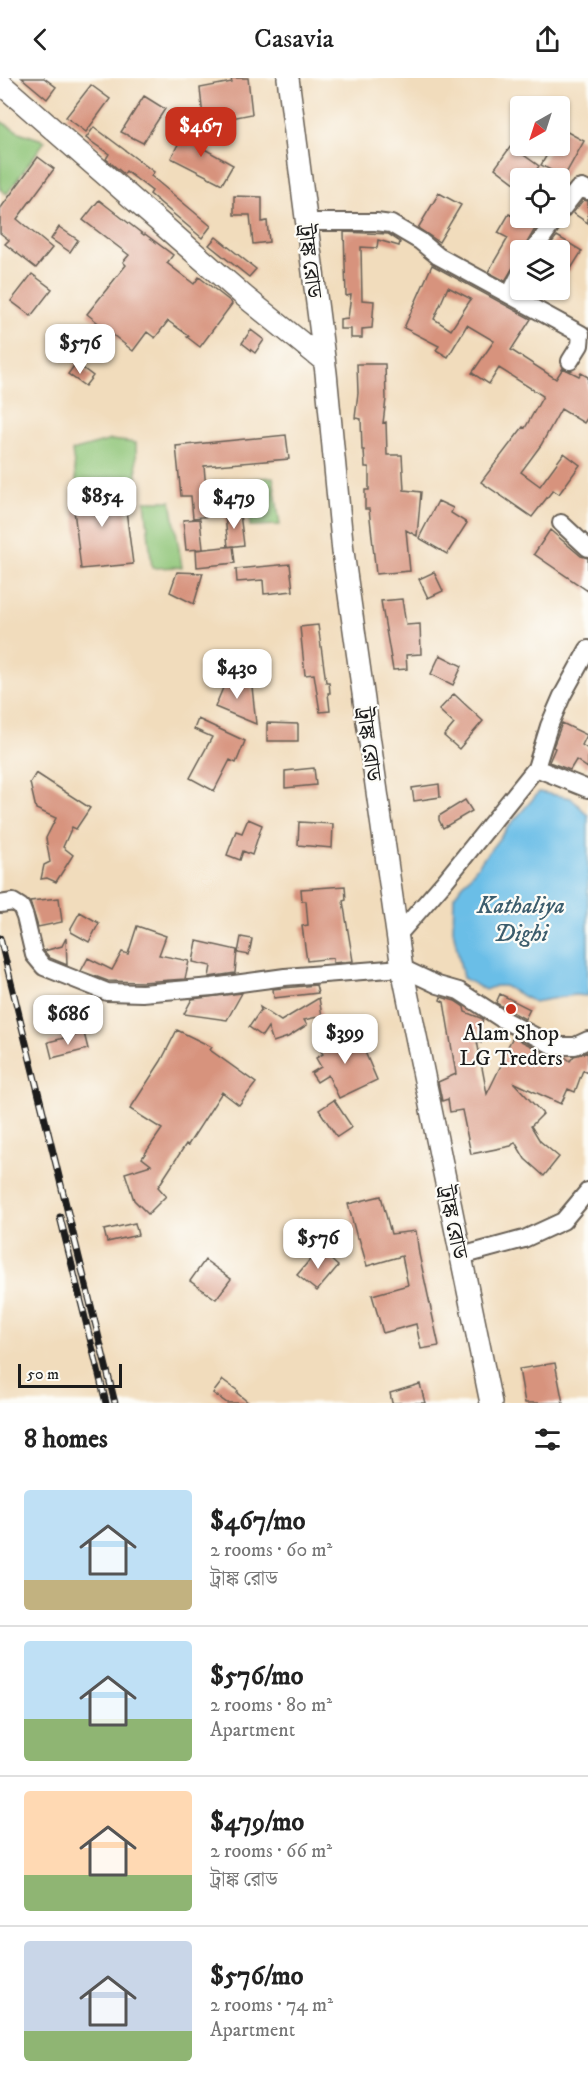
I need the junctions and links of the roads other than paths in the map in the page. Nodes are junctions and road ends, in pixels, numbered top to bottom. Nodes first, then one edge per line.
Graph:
1 (288, 78) edge
2 (0, 83) edge
3 (588, 191) edge
4 (570, 199) edge
5 (306, 222) junction
6 (510, 294) edge
7 (521, 300) edge
8 (323, 360) junction
9 (570, 361) dead end
10 (561, 523) dead end
11 (588, 548) edge
12 (588, 649) edge
13 (536, 768) junction
14 (588, 789) edge
15 (0, 904) edge
16 (397, 936) junction
17 (402, 968) junction
18 (588, 1040) edge
19 (588, 1191) edge
20 (461, 1256) junction
21 (491, 1403) edge

1 - 5 main road, ট্রাঙ্ক রোড
2 - 8 main road
3 - 4 street
5 - 6 street
5 - 8 main road, ট্রাঙ্ক রোড
7 - 9 street
8 - 16 main road, ট্রাঙ্ক রোড
10 - 11 street
12 - 13 street
13 - 14 street
13 - 16 street
15 - 17 street
16 - 17 main road, ট্রাঙ্ক রোড
17 - 18 street
17 - 20 main road, ট্রাঙ্ক রোড
19 - 20 street
20 - 21 main road, ট্রাঙ্ক রোড

